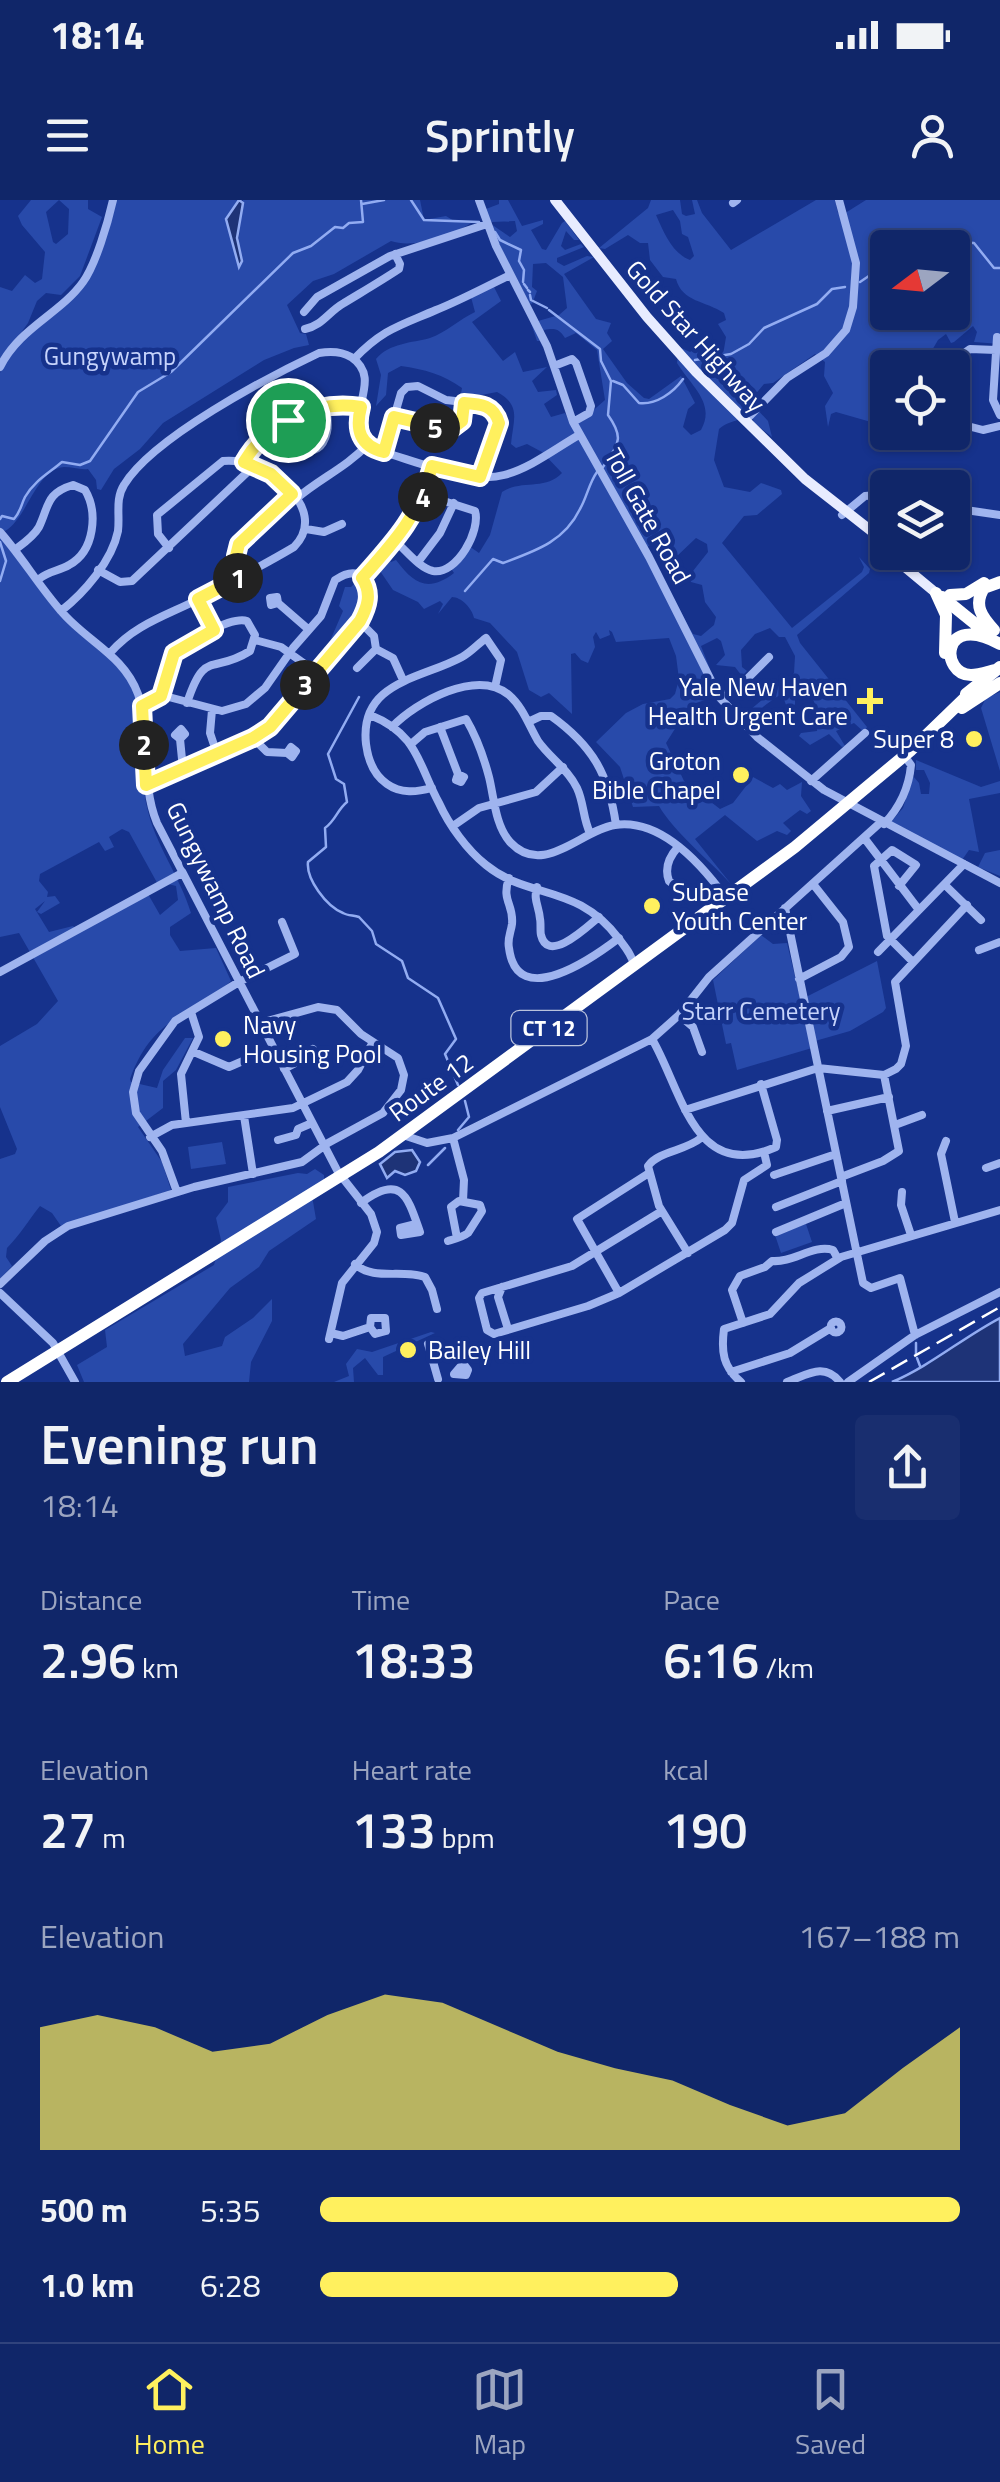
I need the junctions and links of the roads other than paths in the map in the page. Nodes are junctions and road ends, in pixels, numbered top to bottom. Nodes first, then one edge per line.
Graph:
1 (113, 200) edge
2 (480, 200) edge
3 (555, 200) edge
4 (839, 200) edge
5 (487, 224) junction
6 (395, 254) junction
7 (510, 274) junction
8 (338, 285) junction
9 (345, 302) junction
10 (304, 312) dead end
11 (305, 329) dead end
12 (997, 337) dead end
13 (969, 350) edge
14 (996, 350) junction
15 (354, 359) junction
16 (554, 366) junction
17 (0, 367) edge
18 (464, 403) junction
19 (326, 406) junction
20 (361, 407) junction
21 (1000, 415) edge
22 (394, 417) junction
23 (746, 421) junction
24 (573, 422) junction
25 (1000, 426) edge
26 (970, 427) edge
27 (276, 428) junction
28 (580, 434) junction
29 (367, 445) junction
30 (384, 452) junction
31 (244, 462) junction
32 (254, 465) junction
33 (432, 466) junction
34 (480, 477) junction
35 (424, 495) junction
36 (294, 496) junction
37 (870, 496) edge
38 (454, 504) junction
39 (970, 511) edge
40 (845, 512) junction
41 (1000, 515) edge
42 (342, 524) dead end
43 (306, 529) junction
44 (870, 531) edge
45 (0, 532) edge
46 (395, 541) junction
47 (169, 548) junction
48 (16, 549) junction
49 (418, 562) junction
50 (98, 570) junction
51 (917, 570) edge
52 (244, 575) junction
53 (38, 578) junction
54 (362, 578) junction
55 (1000, 580) edge
56 (943, 594) junction
57 (198, 599) junction
58 (278, 604) dead end
59 (61, 611) junction
60 (360, 621) junction
61 (308, 629) junction
62 (214, 630) junction
63 (999, 638) edge
64 (255, 640) junction
65 (376, 649) junction
66 (290, 652) junction
67 (110, 653) junction
68 (769, 658) dead end
69 (357, 668) dead end
70 (316, 672) junction
71 (999, 673) edge
72 (404, 680) junction
73 (495, 687) junction
74 (970, 693) junction
75 (161, 696) junction
76 (720, 698) junction
77 (141, 703) junction
78 (187, 703) junction
79 (955, 709) junction
80 (212, 710) junction
81 (370, 714) junction
82 (528, 722) junction
83 (392, 726) junction
84 (440, 727) junction
85 (865, 733) dead end
86 (253, 738) junction
87 (180, 739) dead end
88 (411, 744) junction
89 (286, 752) dead end
90 (217, 754) junction
91 (903, 754) junction
92 (563, 767) junction
93 (183, 769) junction
94 (458, 774) dead end
95 (810, 780) junction
96 (146, 785) junction
97 (432, 788) junction
98 (495, 803) junction
99 (847, 804) junction
100 (882, 823) junction
101 (616, 825) junction
102 (454, 826) junction
103 (590, 833) junction
104 (864, 839) junction
105 (678, 848) junction
106 (880, 860) junction
107 (964, 864) junction
108 (182, 873) junction
109 (510, 878) junction
110 (1000, 883) edge
111 (813, 884) junction
112 (945, 884) junction
113 (899, 886) junction
114 (537, 887) junction
115 (682, 891) dead end
116 (726, 898) junction
117 (967, 905) junction
118 (785, 908) junction
119 (919, 910) junction
120 (602, 920) junction
121 (981, 920) dead end
122 (282, 922) dead end
123 (617, 940) junction
124 (890, 940) junction
125 (1000, 942) edge
126 (979, 950) dead end
127 (878, 952) dead end
128 (913, 962) junction
129 (634, 965) junction
130 (0, 972) edge
131 (799, 979) junction
132 (239, 982) junction
133 (191, 1012) junction
134 (678, 1014) junction
135 (260, 1022) junction
136 (652, 1039) junction
137 (373, 1042) junction
138 (273, 1048) junction
139 (313, 1049) dead end
140 (194, 1052) junction
141 (702, 1052) dead end
142 (818, 1068) junction
143 (284, 1069) junction
144 (884, 1075) junction
145 (761, 1084) junction
146 (889, 1097) junction
147 (302, 1104) junction
148 (686, 1110) junction
149 (827, 1111) junction
150 (922, 1115) dead end
151 (244, 1116) junction
152 (186, 1123) junction
153 (312, 1123) junction
154 (895, 1125) junction
155 (403, 1135) junction
156 (150, 1137) junction
157 (453, 1138) junction
158 (700, 1138) junction
159 (278, 1140) dead end
160 (946, 1141) dead end
161 (324, 1146) junction
162 (764, 1152) junction
163 (836, 1154) junction
164 (1000, 1163) edge
165 (986, 1168) dead end
166 (649, 1173) junction
167 (253, 1174) junction
168 (774, 1175) dead end
169 (341, 1178) junction
170 (841, 1179) junction
171 (177, 1192) junction
172 (902, 1192) dead end
173 (463, 1201) junction
174 (361, 1202) junction
175 (846, 1203) junction
176 (776, 1207) dead end
177 (1000, 1210) edge
178 (662, 1211) junction
179 (955, 1222) junction
180 (416, 1224) dead end
181 (776, 1232) dead end
182 (910, 1235) junction
183 (857, 1252) junction
184 (596, 1253) junction
185 (688, 1253) junction
186 (838, 1259) junction
187 (355, 1264) junction
188 (502, 1287) junction
189 (0, 1288) edge
190 (1000, 1292) edge
191 (620, 1293) junction
192 (437, 1309) dead end
193 (743, 1323) junction
194 (370, 1327) dead end
195 (830, 1328) dead end
196 (508, 1330) junction
197 (915, 1334) junction
198 (428, 1344) dead end
199 (58, 1350) junction
200 (730, 1372) junction
201 (454, 1374) dead end
202 (433, 1380) edge
203 (6, 1382) edge
204 (75, 1382) edge
205 (741, 1382) edge
206 (787, 1382) edge
207 (844, 1382) edge

1 - 17 street
2 - 5 street, Toll Gate Road
3 - 23 main road, Gold Star Highway
4 - 23 street
5 - 6 street
5 - 7 street, Toll Gate Road
6 - 8 street
6 - 9 street
7 - 15 street
7 - 16 street, Toll Gate Road
8 - 9 street
8 - 10 street
9 - 11 street
12 - 14 street
13 - 14 street
14 - 21 street
15 - 20 street
15 - 50 street
16 - 24 street, Toll Gate Road
16 - 24 street
18 - 22 street
18 - 22 street
18 - 34 street
19 - 20 street
19 - 27 street
19 - 27 street
20 - 29 street
22 - 30 street
23 - 40 main road, Gold Star Highway
24 - 28 street, Toll Gate Road
25 - 26 street
27 - 31 street
28 - 34 street
28 - 76 street, Toll Gate Road
29 - 30 street
29 - 36 street
30 - 33 street
31 - 32 street
31 - 47 street
32 - 36 street
32 - 47 street
33 - 34 street
33 - 35 street
35 - 38 street
35 - 46 street
36 - 43 street
36 - 52 street
37 - 40 street
38 - 49 street
38 - 49 street
39 - 41 street
40 - 44 main road, Gold Star Highway
40 - 56 main road, Gold Star Highway
42 - 43 street
43 - 52 street
45 - 48 street, Gungywamp Road
46 - 49 street
46 - 54 street
47 - 50 street
48 - 53 street, Gungywamp Road
48 - 53 street
50 - 59 street
51 - 56 main road
52 - 57 street
53 - 59 street, Gungywamp Road
54 - 60 street
54 - 61 street
55 - 56 highway
55 - 63 highway
56 - 63 highway
56 - 74 highway
57 - 62 street
57 - 67 street
58 - 61 street
59 - 67 street, Gungywamp Road
60 - 65 street
60 - 70 street
61 - 66 street
62 - 64 street
62 - 75 street
63 - 71 highway
64 - 66 street
64 - 78 street
65 - 69 street
65 - 72 street
66 - 70 street
66 - 80 street
67 - 77 street, Gungywamp Road
68 - 76 street
70 - 86 street
71 - 74 highway, Route 12 / CT 12
71 - 79 highway
72 - 73 street
72 - 81 street
73 - 82 street
73 - 83 street
74 - 79 highway, Route 12 / CT 12
74 - 91 highway, Route 12 / CT 12
75 - 77 street
75 - 78 street
76 - 95 street, Toll Gate Road
77 - 96 street, Gungywamp Road
78 - 80 street
79 - 91 highway, Route 12 / CT 12
80 - 90 street
81 - 83 street
81 - 97 street
82 - 92 street
82 - 101 street
83 - 88 street
84 - 88 street
84 - 94 street
84 - 98 street
85 - 95 street
86 - 89 street
86 - 90 street
87 - 93 street
88 - 97 street
90 - 93 street
91 - 99 highway, Route 12 / CT 12
91 - 100 street
92 - 98 street
92 - 103 street
93 - 96 street
95 - 99 street, Toll Gate Road
96 - 108 street, Gungywamp Road
97 - 102 street
98 - 102 street
98 - 103 street
99 - 100 street, Toll Gate Road
99 - 116 highway, Route 12 / CT 12
100 - 104 street
100 - 107 street, Toll Gate Road
101 - 103 street
101 - 105 street
102 - 109 street
104 - 106 street
104 - 111 street
105 - 115 street
105 - 116 street
106 - 113 street
106 - 113 street
106 - 124 street
107 - 110 street, Toll Gate Road
107 - 112 street
108 - 130 street
108 - 132 street, Gungywamp Road
109 - 114 street
109 - 123 street
111 - 118 street
111 - 131 street
112 - 117 street
112 - 119 street
113 - 119 street
114 - 120 street
114 - 120 street
116 - 129 highway, Route 12 / CT 12
117 - 121 street
117 - 128 street
118 - 131 street
118 - 134 street
119 - 124 street
120 - 123 street
122 - 132 street
123 - 129 street
124 - 127 street
124 - 128 street
125 - 126 street
128 - 144 street
129 - 155 highway, Route 12 / CT 12
131 - 142 street
132 - 133 street
132 - 135 street, Gungywamp Road
133 - 140 street
133 - 156 street
134 - 136 street
134 - 141 street
135 - 137 street
135 - 138 street, Gungywamp Road
136 - 148 street
136 - 157 street
137 - 147 street
137 - 161 street
138 - 140 street
138 - 143 street, Gungywamp Road
139 - 143 street
140 - 152 street
142 - 144 street
142 - 145 street
142 - 149 street
143 - 147 street, Gungywamp Road
144 - 146 street
145 - 148 street
145 - 162 street
146 - 149 street
146 - 154 street
147 - 151 street
147 - 153 street, Gungywamp Road
148 - 158 street
149 - 163 street
150 - 154 street
151 - 152 street
151 - 167 street
152 - 156 street
153 - 159 street
153 - 161 street, Gungywamp Road
154 - 170 street
155 - 157 street
155 - 169 highway, Route 12 / CT 12
156 - 171 street
157 - 173 street
158 - 162 street
158 - 166 street
160 - 179 street
161 - 167 street
161 - 169 street, Gungywamp Road
162 - 185 street
163 - 168 street
163 - 170 street
164 - 165 street
166 - 178 street
166 - 184 street
167 - 171 street
169 - 174 street, Gungywamp Road
169 - 199 highway, Route 12 / CT 12
170 - 175 street
170 - 176 street
171 - 189 street
172 - 182 street
173 - 173 street
174 - 180 street
174 - 187 street
175 - 181 street
175 - 183 street
177 - 179 street
178 - 184 street
178 - 185 street
179 - 182 street
182 - 183 street
183 - 186 street
183 - 197 street
184 - 188 street
184 - 191 street
185 - 191 street
186 - 193 street
186 - 193 street
187 - 192 street
187 - 194 street
188 - 196 street
188 - 196 street
189 - 199 street
190 - 197 street
191 - 196 street
193 - 200 street
195 - 200 street
197 - 207 street
198 - 202 street
199 - 203 highway, Route 12 / CT 12
199 - 204 street
200 - 205 street
201 - 202 street
206 - 207 street

